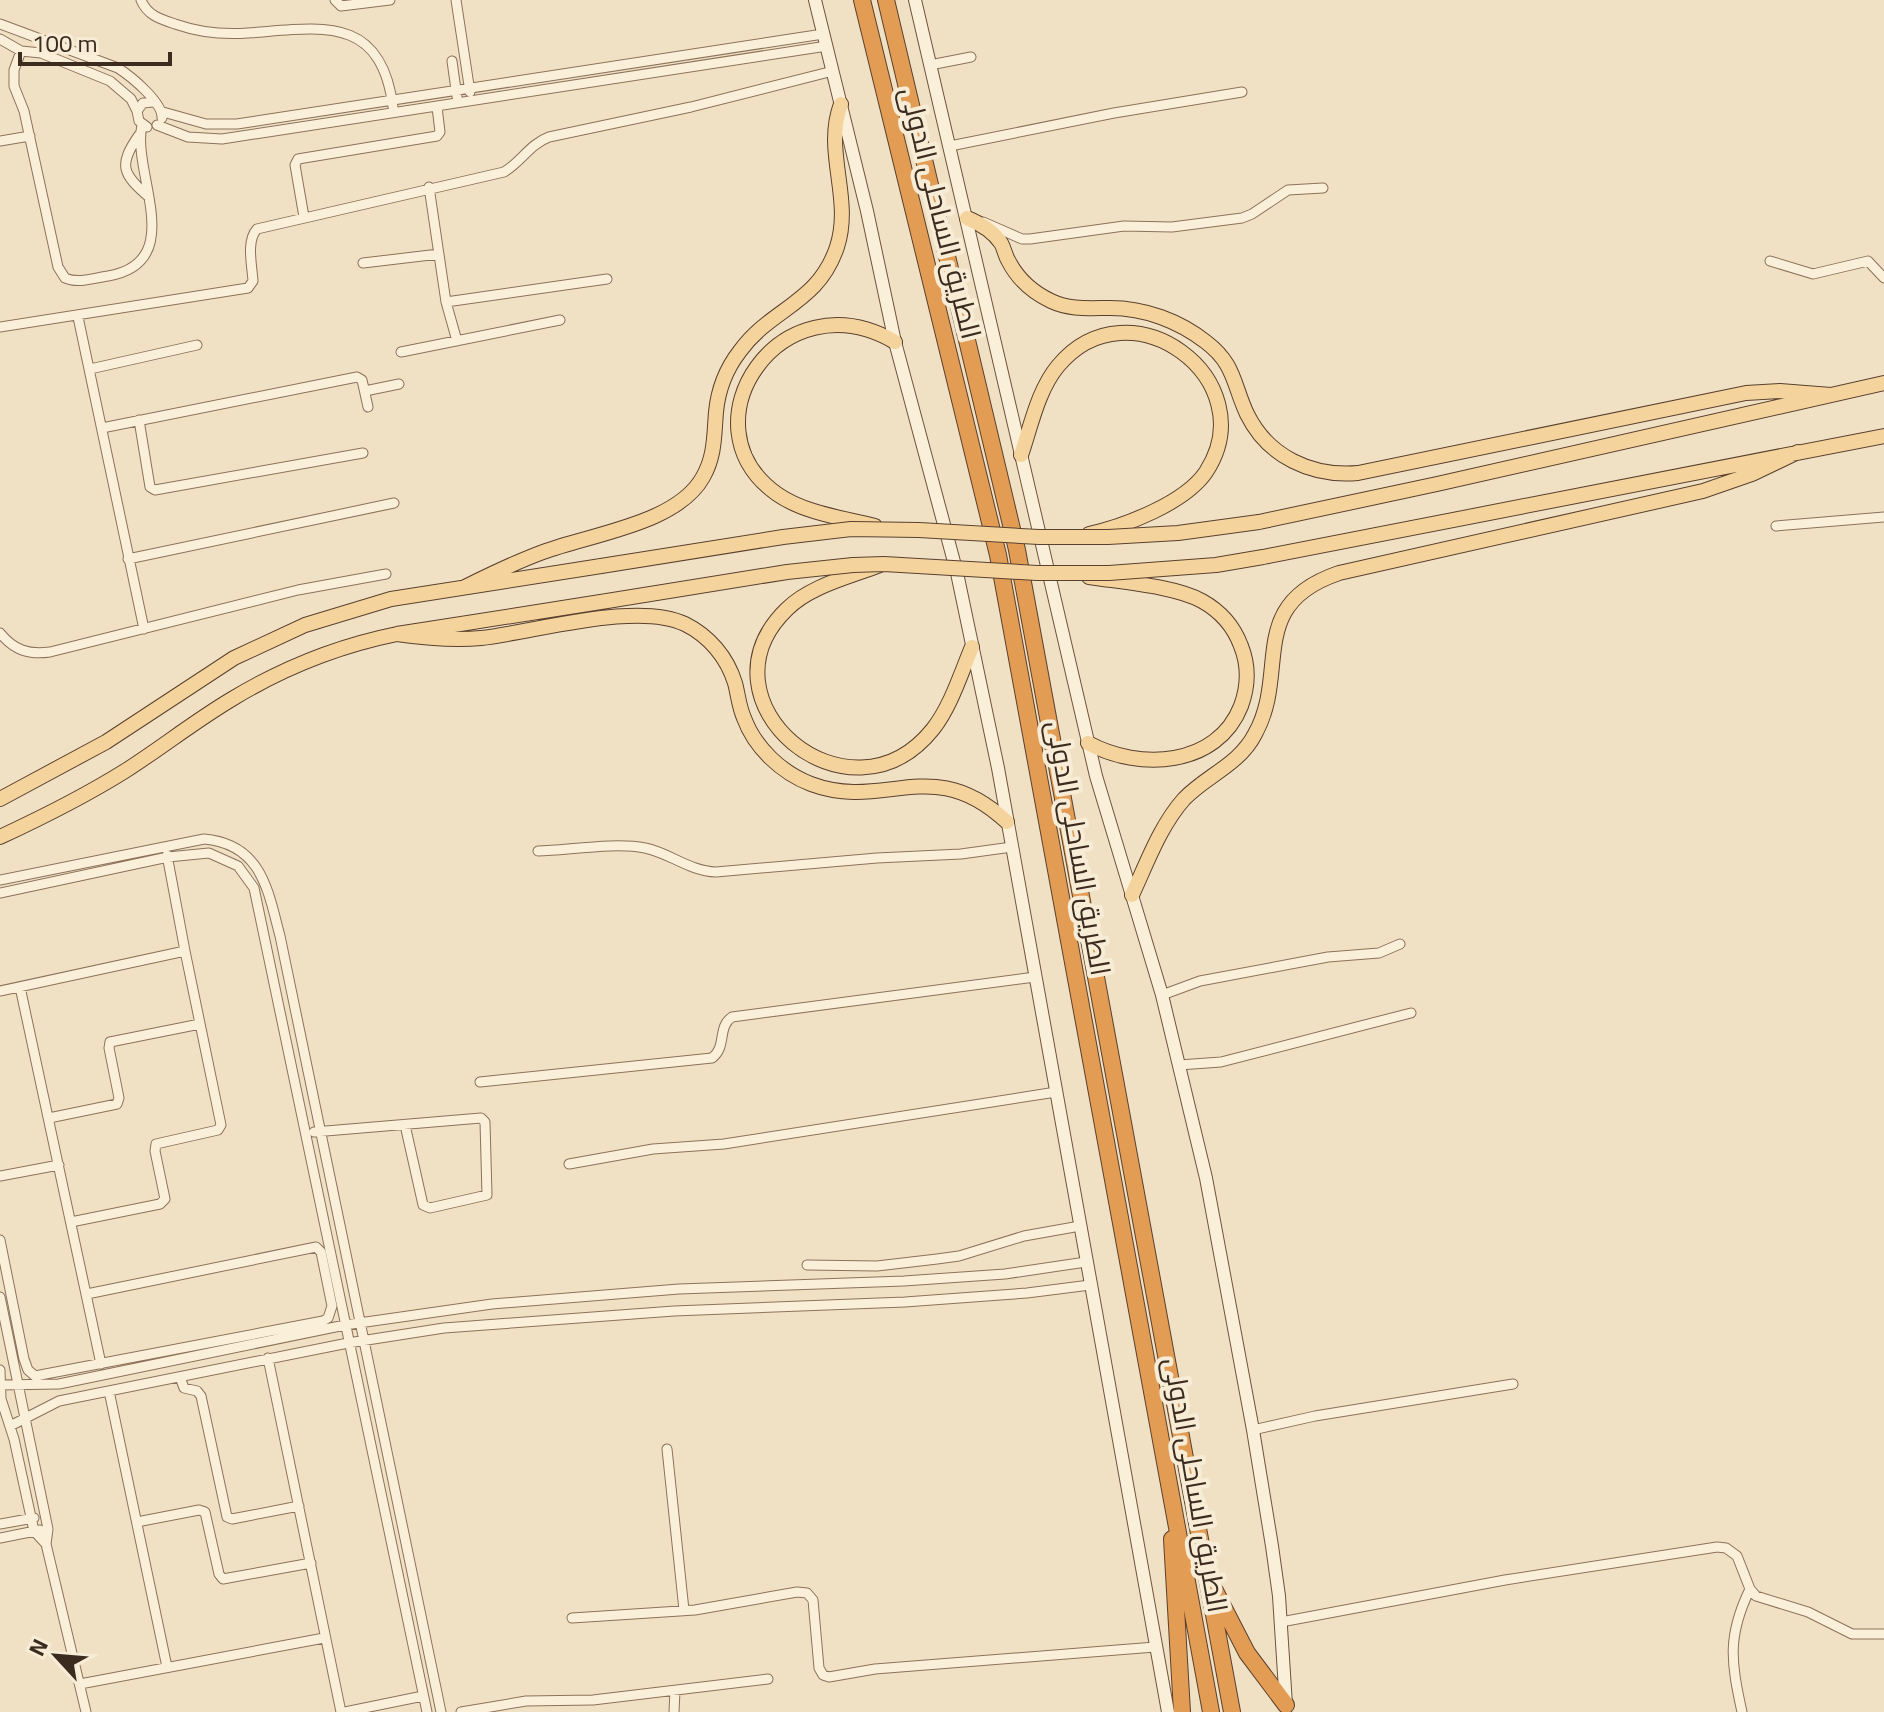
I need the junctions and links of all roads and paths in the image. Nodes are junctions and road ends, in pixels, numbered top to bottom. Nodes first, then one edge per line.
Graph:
1 (141, 0) edge
2 (335, 0) edge
3 (390, 0) edge
4 (456, 0) edge
5 (815, 0) edge
6 (862, 0) edge
7 (886, 0) edge
8 (915, 0) edge
9 (0, 24) edge
10 (18, 30) junction
11 (39, 38) junction
12 (0, 39) edge
13 (790, 39) junction
14 (825, 40) junction
15 (17, 48) junction
16 (34, 52) junction
17 (791, 52) junction
18 (971, 57) dead end
19 (452, 61) dead end
20 (930, 65) junction
21 (833, 71) junction
22 (469, 89) junction
23 (457, 91) junction
24 (1242, 92) dead end
25 (392, 100) junction
26 (153, 102) junction
27 (471, 102) junction
28 (458, 104) junction
29 (841, 104) junction
30 (437, 107) junction
31 (338, 108) junction
32 (137, 111) junction
33 (163, 112) junction
34 (394, 114) junction
35 (287, 116) junction
36 (340, 122) junction
37 (237, 124) junction
38 (157, 125) junction
39 (142, 128) junction
40 (288, 130) junction
41 (30, 136) junction
42 (239, 137) junction
43 (0, 141) edge
44 (950, 146) junction
45 (429, 187) junction
46 (1323, 188) dead end
47 (149, 197) junction
48 (304, 217) junction
49 (967, 218) junction
50 (439, 254) junction
51 (1770, 261) dead end
52 (363, 263) dead end
53 (1884, 278) edge
54 (607, 279) dead end
55 (446, 302) junction
56 (78, 317) junction
57 (560, 320) dead end
58 (0, 327) edge
59 (457, 341) junction
60 (895, 342) junction
61 (197, 345) dead end
62 (401, 352) dead end
63 (90, 369) junction
64 (1884, 383) edge
65 (399, 384) dead end
66 (365, 391) junction
67 (1831, 395) junction
68 (368, 407) dead end
69 (139, 420) junction
70 (102, 428) junction
71 (1884, 436) edge
72 (1798, 452) junction
73 (363, 453) dead end
74 (1021, 455) junction
75 (394, 503) dead end
76 (1884, 517) edge
77 (1776, 526) dead end
78 (884, 529) junction
79 (1073, 538) junction
80 (128, 559) junction
81 (884, 564) junction
82 (386, 574) dead end
83 (1073, 574) junction
84 (465, 587) junction
85 (144, 629) junction
86 (0, 633) edge
87 (397, 634) junction
88 (972, 647) junction
89 (1088, 743) junction
90 (0, 799) edge
91 (1007, 822) junction
92 (0, 837) edge
93 (165, 846) junction
94 (1012, 847) junction
95 (538, 851) dead end
96 (168, 857) junction
97 (0, 880) edge
98 (0, 893) edge
99 (1132, 895) junction
100 (280, 936) junction
101 (266, 939) junction
102 (1400, 944) dead end
103 (185, 951) junction
104 (1035, 977) junction
105 (20, 987) junction
106 (0, 991) edge
107 (1162, 995) junction
108 (1411, 1013) dead end
109 (200, 1024) junction
110 (1179, 1065) junction
111 (480, 1082) dead end
112 (1056, 1092) junction
113 (49, 1118) junction
114 (405, 1125) junction
115 (319, 1131) junction
116 (306, 1132) junction
117 (569, 1164) dead end
118 (59, 1165) junction
119 (0, 1176) edge
120 (71, 1222) junction
121 (1080, 1226) junction
122 (0, 1240) edge
123 (1086, 1262) junction
124 (807, 1265) dead end
125 (1055, 1267) junction
126 (1005, 1274) junction
127 (332, 1279) junction
128 (1090, 1285) junction
129 (1058, 1289) junction
130 (87, 1294) junction
131 (4, 1295) edge
132 (1006, 1295) junction
133 (492, 1304) junction
134 (360, 1323) junction
135 (493, 1323) junction
136 (345, 1325) junction
137 (308, 1328) junction
138 (363, 1340) junction
139 (348, 1343) junction
140 (268, 1358) junction
141 (101, 1364) junction
142 (0, 1370) edge
143 (180, 1377) junction
144 (18, 1383) junction
145 (1513, 1384) dead end
146 (0, 1385) edge
147 (109, 1391) junction
148 (26, 1419) junction
149 (10, 1426) junction
150 (1253, 1430) junction
151 (667, 1449) dead end
152 (1172, 1498) junction
153 (299, 1506) junction
154 (45, 1515) junction
155 (31, 1518) junction
156 (137, 1522) junction
157 (0, 1524) edge
158 (48, 1529) junction
159 (34, 1531) junction
160 (0, 1538) edge
161 (46, 1544) junction
162 (311, 1563) junction
163 (1208, 1581) junction
164 (1750, 1589) junction
165 (684, 1610) junction
166 (572, 1618) dead end
167 (1281, 1622) junction
168 (1884, 1634) edge
169 (324, 1638) junction
170 (1155, 1647) junction
171 (167, 1667) junction
172 (768, 1679) dead end
173 (80, 1684) junction
174 (675, 1691) junction
175 (425, 1705) edge
176 (440, 1707) edge
177 (548, 1707) edge
178 (1286, 1708) edge
179 (86, 1712) edge
180 (343, 1712) edge
181 (461, 1712) edge
182 (674, 1712) edge
183 (1168, 1712) edge
184 (1182, 1712) edge
185 (1211, 1712) edge
186 (1232, 1712) edge
187 (1742, 1712) edge

1 - 25 street
2 - 3 street
4 - 22 street
5 - 14 street
6 - 152 highway, الطريق الساحلى الدولى
7 - 163 highway, الطريق الساحلى الدولى
8 - 20 street
9 - 10 street
10 - 11 street
10 - 15 street
11 - 16 street
11 - 26 street
12 - 15 street
13 - 14 street
13 - 17 street
13 - 22 street
14 - 17 street
14 - 21 street
15 - 16 street
15 - 41 street
16 - 32 street
17 - 27 street
18 - 20 street
19 - 23 street
20 - 44 street
21 - 29 street
21 - 45 street
22 - 23 street
22 - 27 street
23 - 25 street
23 - 28 street
24 - 44 street
25 - 31 street
25 - 34 street
26 - 32 street
26 - 33 street
27 - 28 street
28 - 30 street
29 - 60 street
29 - 84 main road
30 - 34 street
30 - 48 street
31 - 35 street
31 - 36 street
32 - 39 street
33 - 37 street
33 - 38 street
34 - 36 street
35 - 37 street
35 - 40 street
36 - 40 street
37 - 42 street
38 - 39 street
38 - 42 street
39 - 47 street
39 - 47 street
40 - 42 street
41 - 43 street
41 - 47 street
44 - 49 street
45 - 48 street
45 - 50 street
46 - 49 street
48 - 56 street
49 - 67 main road
49 - 74 street
50 - 52 street
50 - 55 street
51 - 53 street
54 - 55 street
55 - 59 street
56 - 58 street
56 - 63 street
57 - 59 street
59 - 62 street
60 - 78 main road, bridge
60 - 88 street
61 - 63 street
63 - 70 street
64 - 67 main road
65 - 66 street
66 - 68 street
66 - 69 street
67 - 79 main road, bridge
69 - 70 street
69 - 73 street
70 - 80 street
71 - 72 main road
72 - 83 main road, bridge
72 - 99 main road
74 - 79 main road, bridge
74 - 89 street
75 - 80 street
76 - 77 street
78 - 79 main road, bridge
78 - 84 main road, bridge
80 - 85 street
81 - 83 main road, bridge
81 - 87 main road, bridge
81 - 88 main road
82 - 85 street
83 - 89 main road, bridge
84 - 90 main road
85 - 86 street
87 - 91 main road
87 - 92 main road
88 - 91 street
89 - 99 street
91 - 94 street
93 - 96 street
93 - 97 street
93 - 100 street
94 - 95 street
94 - 104 street
96 - 98 street
96 - 101 street
96 - 103 street
99 - 107 street
100 - 101 street
100 - 115 street
101 - 116 street
102 - 107 street
103 - 105 street
103 - 109 street
104 - 111 street
104 - 112 street
105 - 106 street
105 - 113 street
107 - 110 street
108 - 110 street
109 - 113 street
109 - 120 street
110 - 150 street
112 - 117 street
112 - 121 street
113 - 118 street
114 - 114 street
114 - 115 street
115 - 116 street
115 - 134 street
116 - 127 street
118 - 119 street
118 - 120 street
120 - 130 street
121 - 123 street
121 - 124 street
122 - 131 street
123 - 125 street
123 - 128 street
125 - 126 street
125 - 129 street
126 - 132 street
126 - 133 street
127 - 130 street
127 - 136 street
127 - 137 street
128 - 129 street
128 - 170 street
129 - 132 street
130 - 141 street
131 - 141 street
131 - 144 street
132 - 135 street
133 - 134 street
133 - 135 street
134 - 136 street
134 - 138 street
135 - 138 street
136 - 137 street
136 - 139 street
137 - 141 street
137 - 144 street
138 - 139 street
138 - 176 street
139 - 140 street
139 - 175 street
140 - 143 street
140 - 153 street
142 - 146 street
143 - 147 street
143 - 153 street
144 - 146 street
144 - 148 street
145 - 150 street
146 - 149 street
147 - 148 street
147 - 156 street
148 - 149 street
148 - 154 street
149 - 155 street
150 - 167 street
151 - 165 street
152 - 184 highway
152 - 185 highway, الطريق الساحلى الدولى
153 - 162 street
154 - 155 street
154 - 158 street
155 - 157 street
155 - 159 street
156 - 162 street
156 - 171 street
158 - 159 street
158 - 161 street
159 - 160 street
159 - 161 street
161 - 173 street
162 - 169 street
163 - 178 highway
163 - 186 highway, الطريق الساحلى الدولى
164 - 167 street
164 - 168 street
164 - 187 street
165 - 166 street
165 - 170 street
167 - 178 street
169 - 171 street
169 - 180 street
170 - 183 street
171 - 173 street
172 - 174 street
173 - 179 street
174 - 177 street
174 - 182 street
175 - 176 street
175 - 180 street
177 - 181 street

